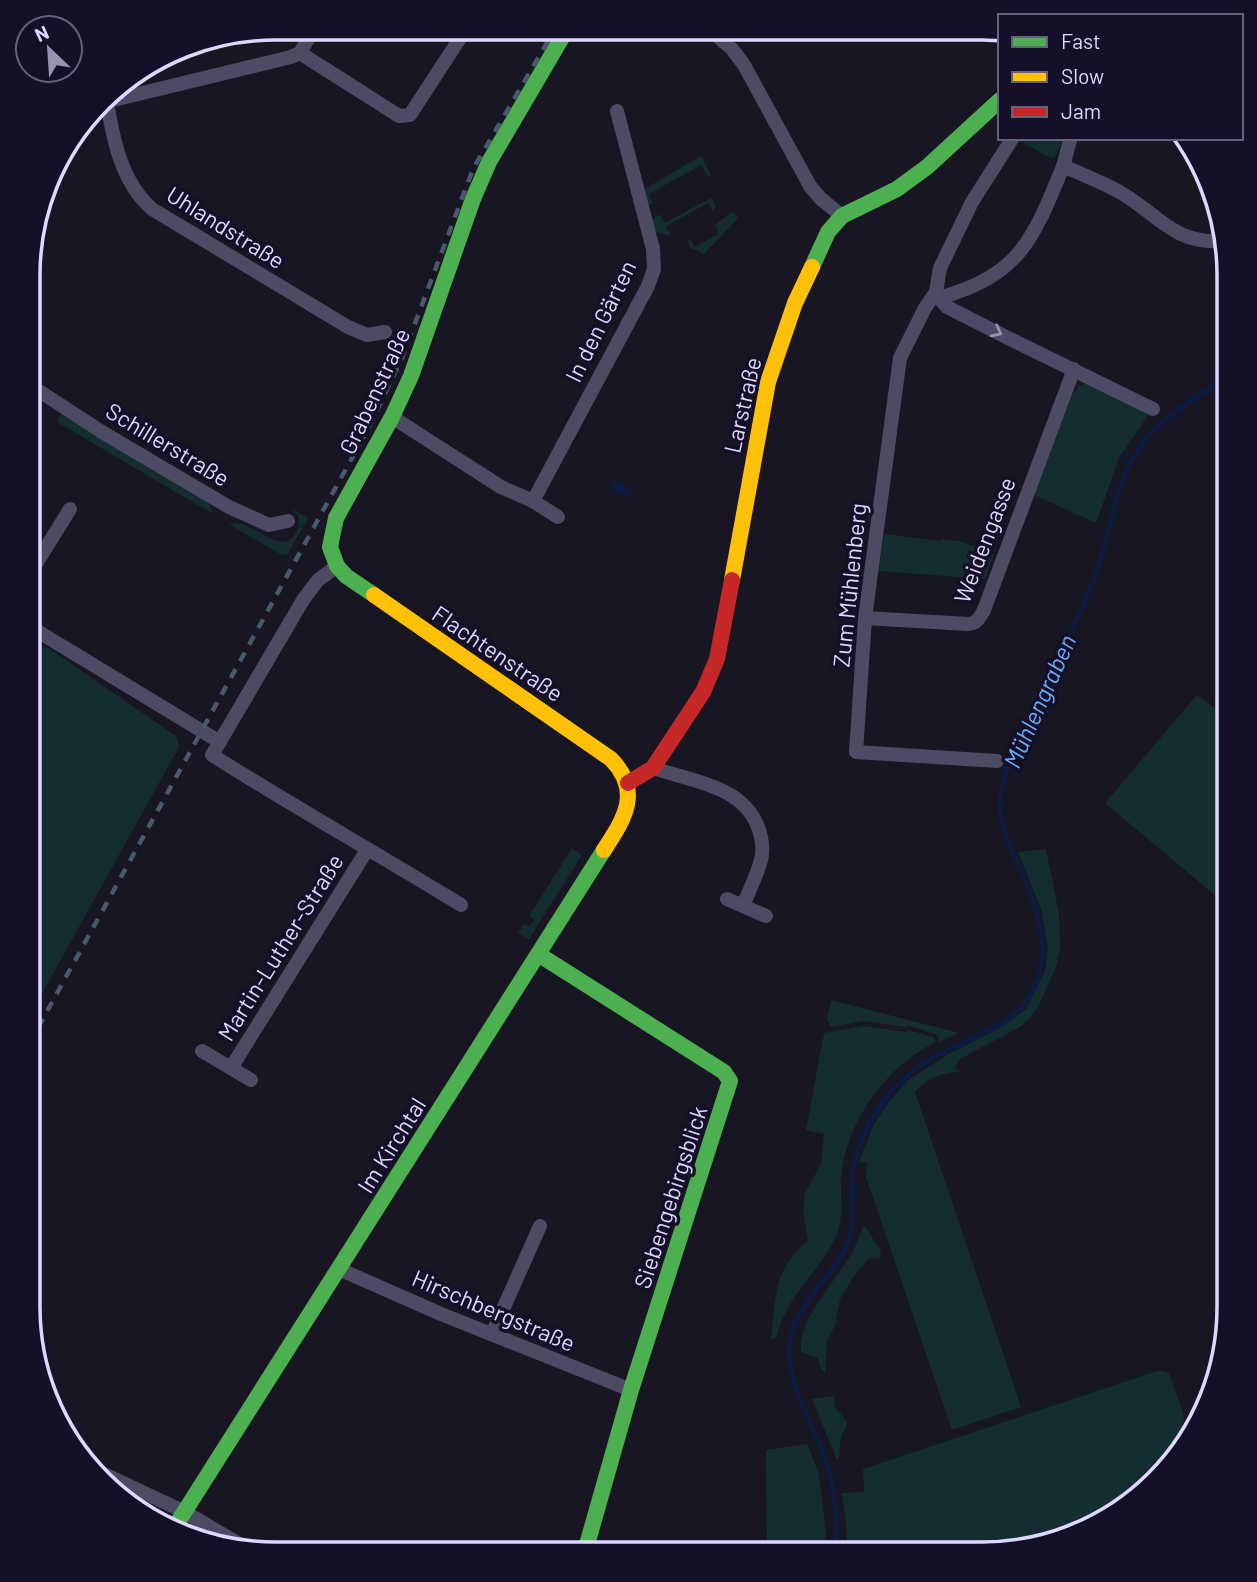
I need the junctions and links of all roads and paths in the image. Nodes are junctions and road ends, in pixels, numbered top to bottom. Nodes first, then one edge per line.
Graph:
1 (307, 40) edge
2 (459, 40) edge
3 (561, 40) edge
4 (722, 40) edge
5 (300, 53) junction
6 (123, 96) edge
7 (998, 102) edge
8 (617, 111) dead end
9 (107, 112) edge
10 (1011, 140) edge
11 (1070, 140) edge
12 (1063, 166) junction
13 (842, 216) junction
14 (1214, 241) edge
15 (937, 295) junction
16 (385, 332) dead end
17 (1074, 369) junction
18 (40, 392) edge
19 (1153, 410) dead end
20 (392, 417) junction
21 (533, 500) junction
22 (70, 509) dead end
23 (558, 517) dead end
24 (288, 521) dead end
25 (40, 558) edge
26 (337, 566) junction
27 (865, 618) junction
28 (40, 633) edge
29 (220, 742) junction
30 (997, 761) dead end
31 (653, 768) junction
32 (628, 783) junction
33 (367, 850) junction
34 (727, 899) dead end
35 (461, 905) dead end
36 (743, 906) junction
37 (766, 916) dead end
38 (538, 954) junction
39 (202, 1051) dead end
40 (231, 1068) junction
41 (251, 1080) dead end
42 (541, 1226) dead end
43 (339, 1269) junction
44 (492, 1334) junction
45 (631, 1390) junction
46 (123, 1485) edge
47 (181, 1519) edge
48 (207, 1531) edge
49 (588, 1541) edge

1 - 5 street
2 - 5 street
3 - 20 street, Grabenstraße
4 - 13 street
5 - 6 street
7 - 13 street, Larstraße
8 - 21 street, In den Gärten
9 - 16 street, Uhlandstraße
10 - 15 street, Zum Mühlenberg
11 - 12 street
12 - 14 street
12 - 15 street
13 - 31 street, Larstraße
15 -> 17 street
15 - 27 street, Zum Mühlenberg
17 - 19 street
17 - 27 street, Weidengasse
18 - 24 street, Schillerstraße
20 - 21 street
20 - 26 street, Grabenstraße
21 - 23 street
22 - 25 street
26 - 29 street
26 - 32 street, Flachtenstraße
27 - 30 street, Zum Mühlenberg
28 - 29 street
29 - 33 street, Martin-Luther-Straße
31 - 32 street, Larstraße
31 - 36 street
32 - 38 street, Im Kirchtal
33 - 35 street, Martin-Luther-Straße
33 - 40 street, Martin-Luther-Straße
34 - 36 street
36 - 37 street
38 - 43 street, Im Kirchtal
38 - 45 street, Siebengebirgsblick
39 - 40 street, Martin-Luther-Straße
40 - 41 street, Martin-Luther-Straße
42 - 44 street
43 - 44 street, Hirschbergstraße
43 - 47 street, Im Kirchtal
44 - 45 street, Hirschbergstraße
45 - 49 street, Siebengebirgsblick
46 - 47 street
47 - 48 street

